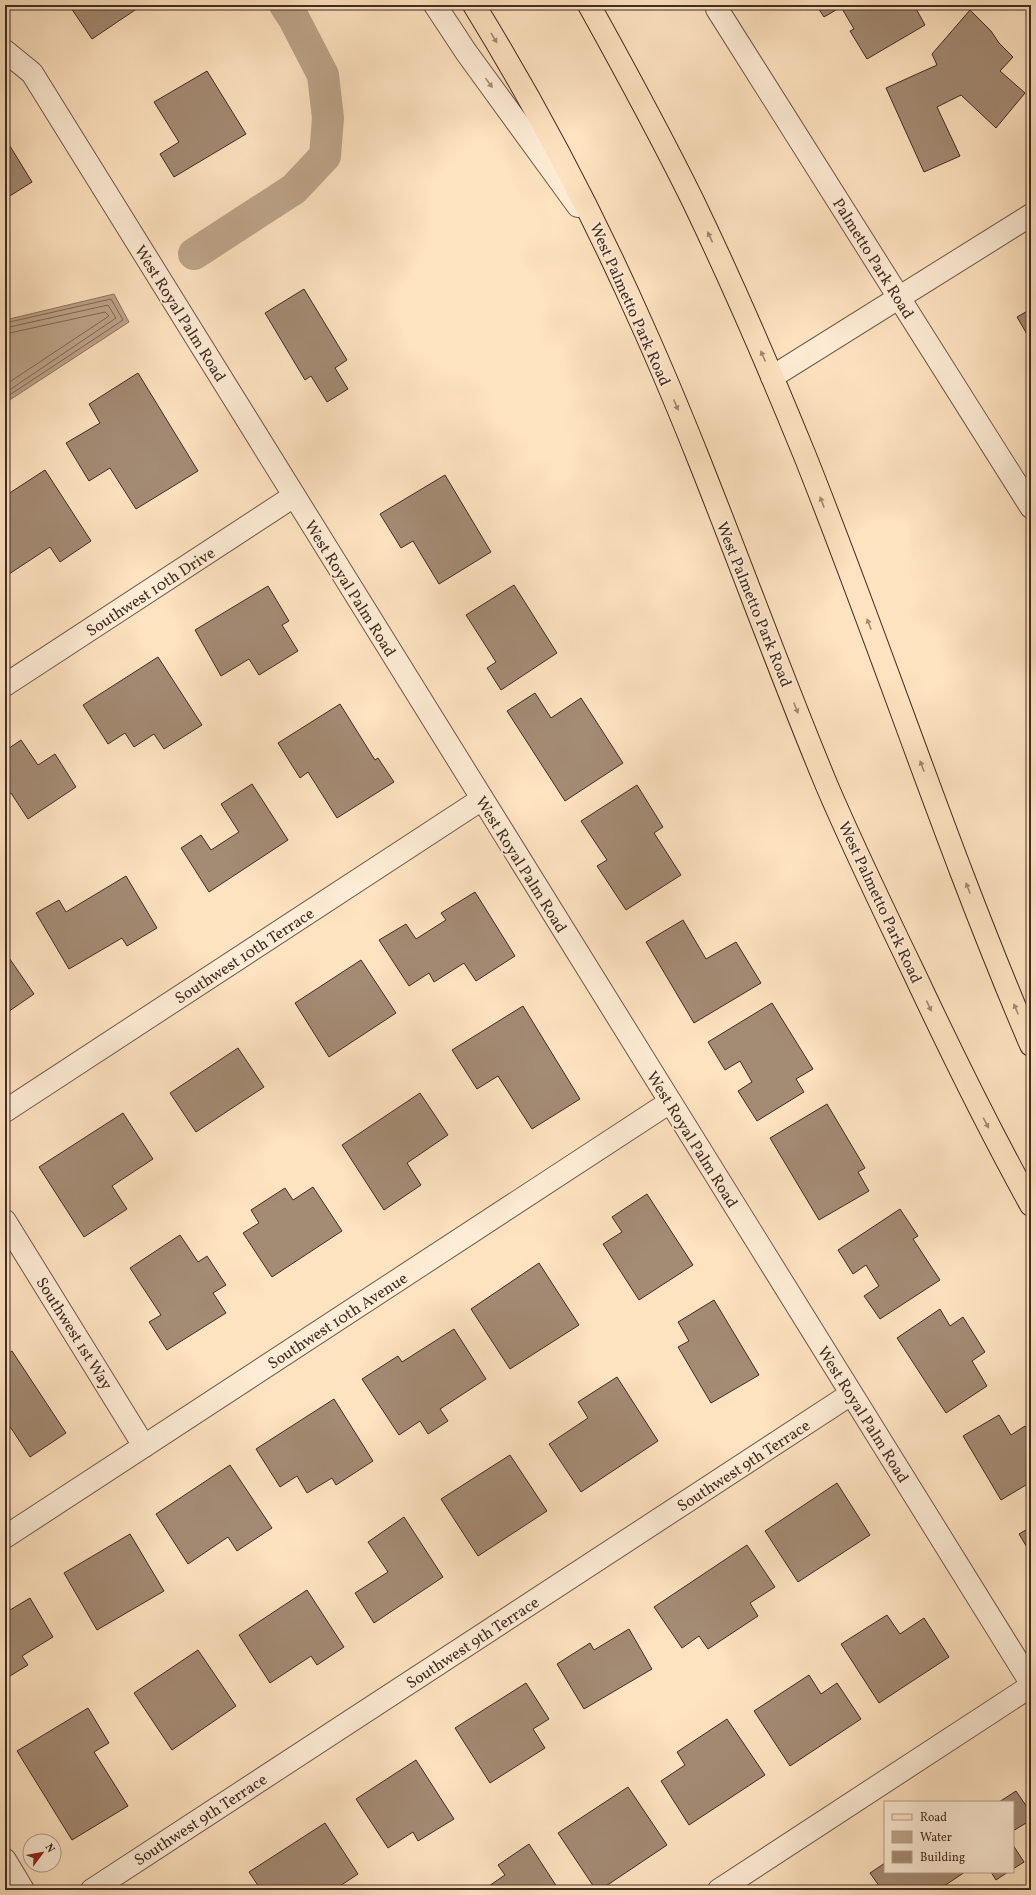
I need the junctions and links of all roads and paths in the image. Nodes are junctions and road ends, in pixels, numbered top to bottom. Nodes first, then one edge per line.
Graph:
1 (435, 5) edge
2 (474, 5) edge
3 (588, 5) edge
4 (718, 8) dead end
5 (5, 51) edge
6 (1031, 215) edge
7 (601, 237) junction
8 (900, 298) junction
9 (772, 377) junction
10 (294, 496) junction
11 (1031, 507) edge
12 (5, 685) edge
13 (482, 799) junction
14 (1031, 1045) edge
15 (670, 1102) junction
16 (5, 1111) edge
17 (1031, 1205) edge
18 (5, 1221) edge
19 (851, 1394) junction
20 (144, 1446) junction
21 (5, 1537) edge
22 (1031, 1684) edge
23 (5, 1860) edge
24 (23, 1890) edge
25 (92, 1890) edge
26 (719, 1890) edge

1 -> 7 street
2 -> 7 main road, West Palmetto Park Road
9 -> 3 main road
4 - 8 street, Palmetto Park Road
5 - 10 street, West Royal Palm Road
6 - 8 street
7 -> 17 main road, West Palmetto Park Road
8 - 9 street
8 - 11 street, Palmetto Park Road
14 -> 9 main road
10 - 12 street, Southwest 10th Drive
10 - 13 street, West Royal Palm Road
13 - 15 street, West Royal Palm Road
13 - 16 street, Southwest 10th Terrace
15 - 19 street, West Royal Palm Road
15 - 20 street, Southwest 10th Avenue
18 - 20 street, Southwest 1st Way
19 - 22 street, West Royal Palm Road
19 - 25 street, Southwest 9th Terrace
20 - 21 street, Southwest 10th Avenue
22 - 26 street
23 - 24 street

